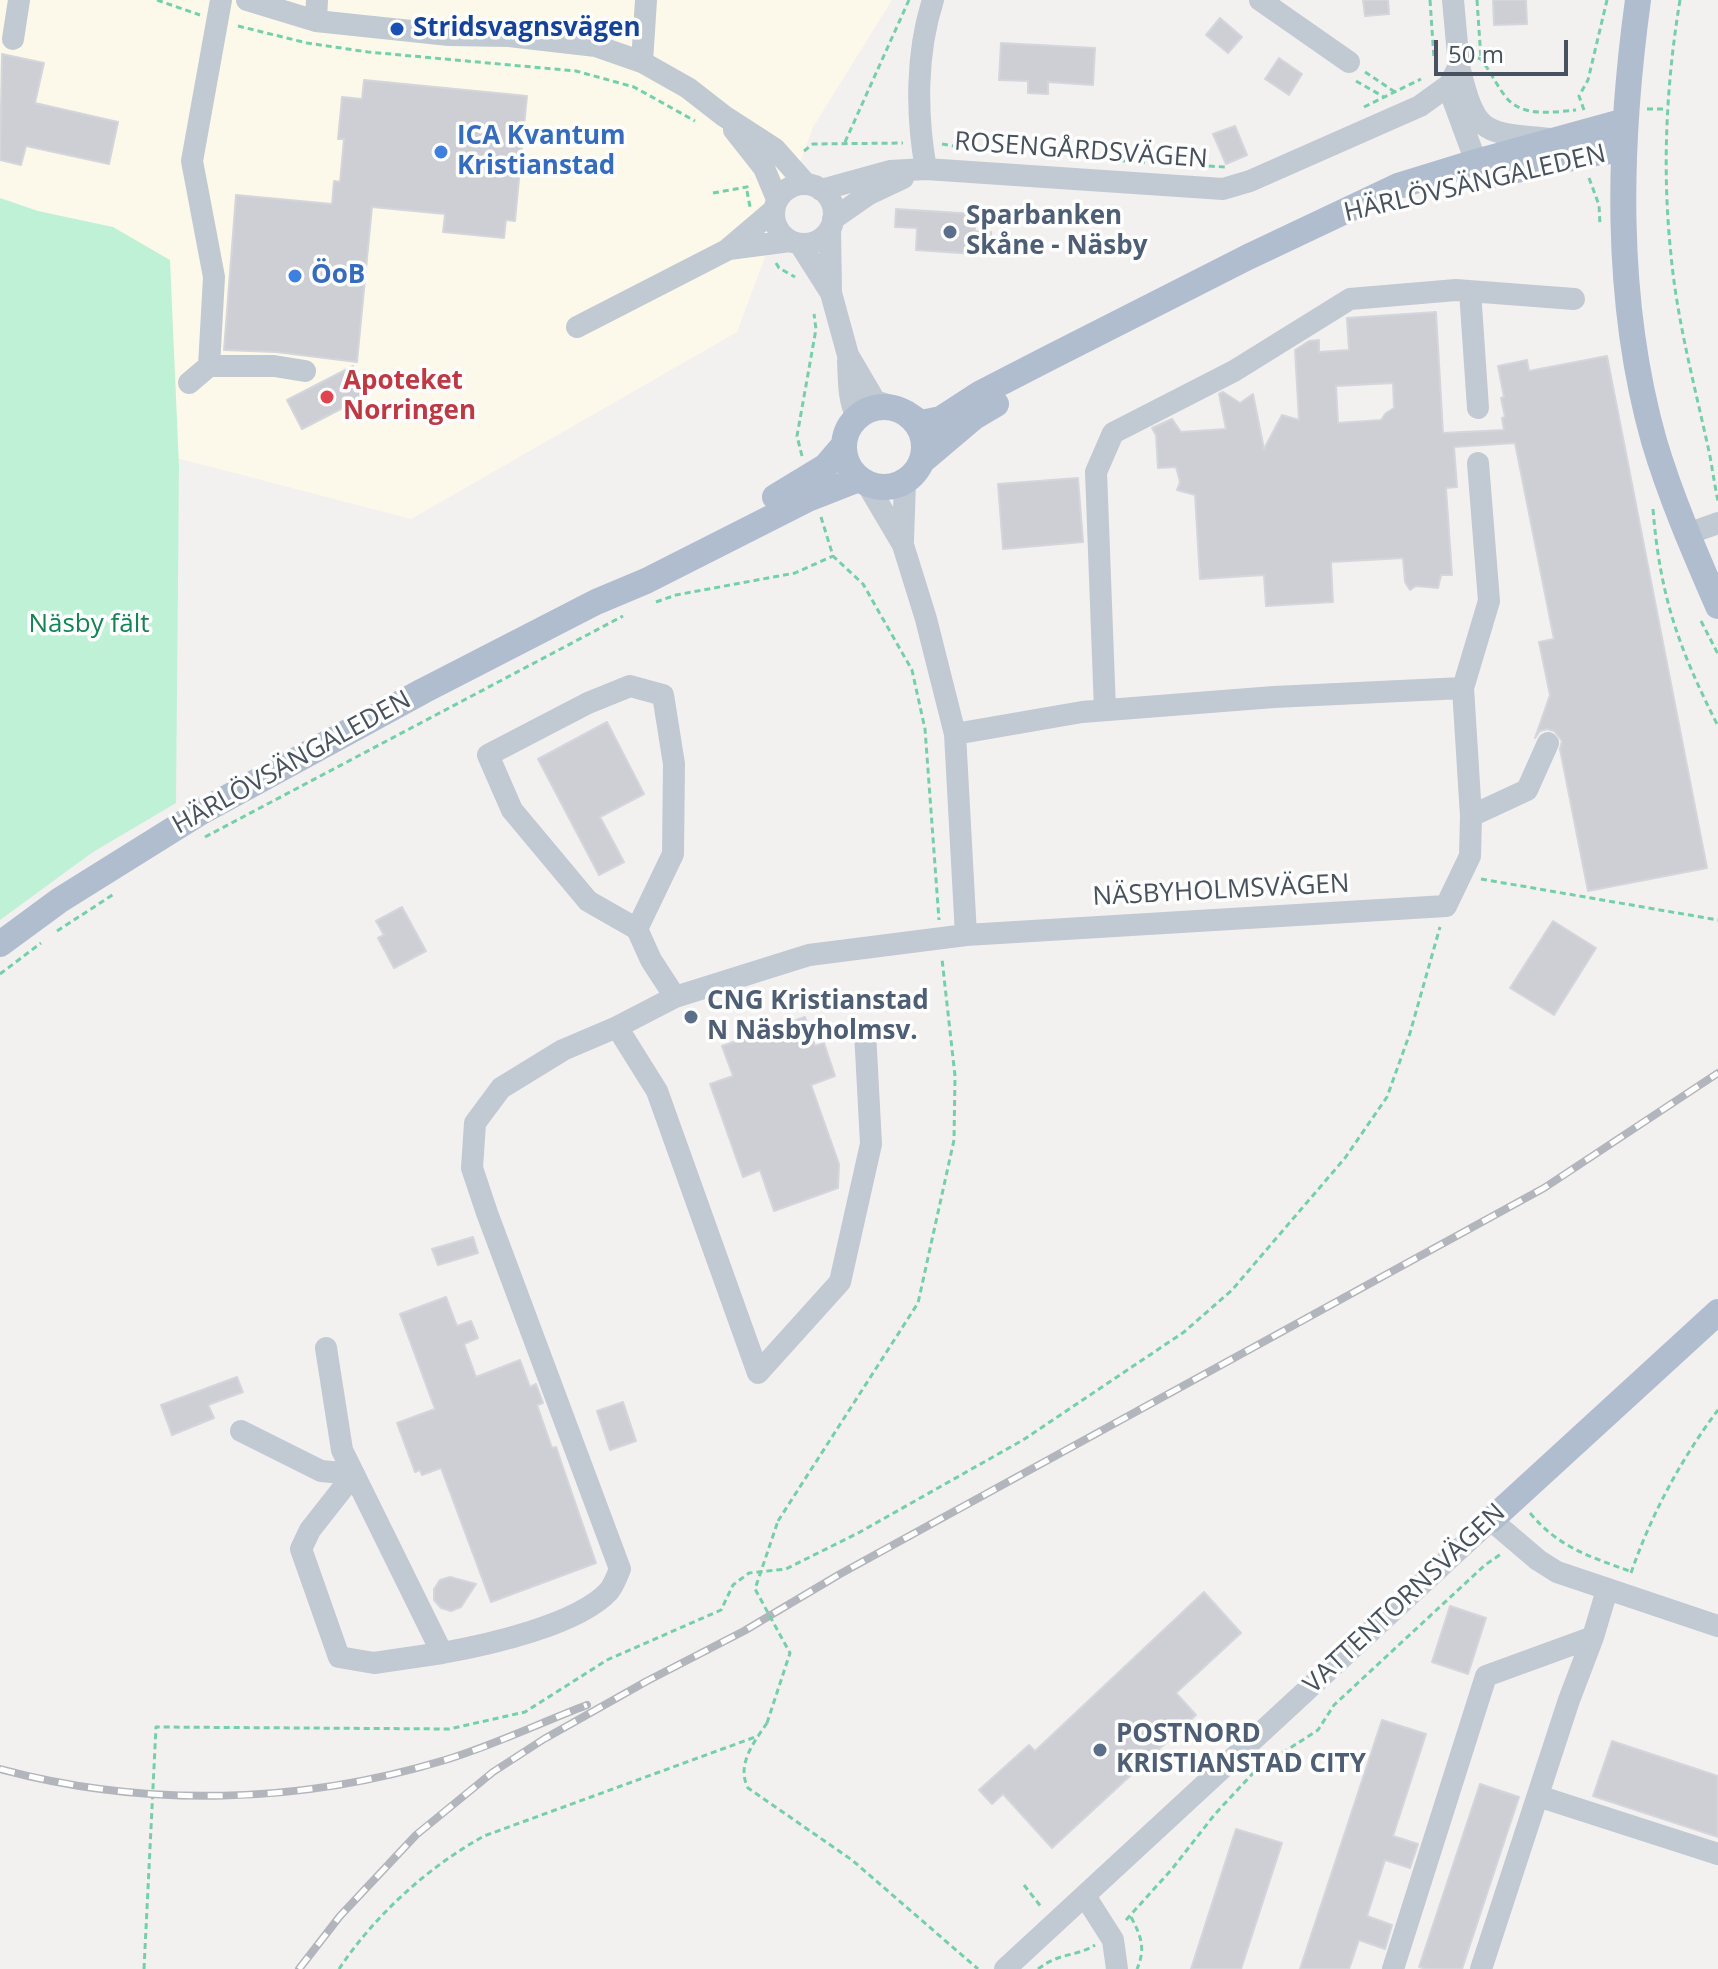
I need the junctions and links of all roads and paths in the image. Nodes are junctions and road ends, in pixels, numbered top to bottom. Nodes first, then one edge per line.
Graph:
1 (19, 0) edge
2 (157, 0) edge
3 (247, 0) edge
4 (646, 0) edge
5 (909, 0) edge
6 (933, 0) edge
7 (1260, 0) edge
8 (1430, 0) edge
9 (1453, 0) edge
10 (1477, 0) edge
11 (1607, 0) edge
12 (1638, 0) edge
13 (1680, 0) edge
14 (219, 10) edge
15 (316, 10) edge
16 (13, 39) dead end
17 (642, 62) junction
18 (1349, 62) joint
19 (1462, 67) junction
20 (1422, 78) dead end
21 (1395, 92) junction
22 (1355, 111) dead end
23 (724, 116) junction
24 (1584, 121) junction
25 (1625, 121) junction
26 (698, 122) dead end
27 (1555, 139) junction
28 (845, 143) junction
29 (921, 143) junction
30 (1623, 150) junction
31 (983, 152) dead end
32 (1105, 159) dead end
33 (788, 163) junction
34 (1228, 167) dead end
35 (1484, 168) junction
36 (926, 169) junction
37 (814, 187) junction
38 (747, 189) junction
39 (713, 193) dead end
40 (773, 214) junction
41 (832, 224) junction
42 (796, 277) dead end
43 (1470, 291) junction
44 (831, 293) junction
45 (1180, 293) junction
46 (1574, 299) dead end
47 (814, 313) dead end
48 (577, 327) dead end
49 (848, 355) junction
50 (209, 366) junction
51 (305, 371) dead end
52 (189, 383) dead end
53 (1478, 408) dead end
54 (901, 410) junction
55 (857, 417) junction
56 (844, 445) junction
57 (922, 461) junction
58 (804, 463) dead end
59 (1478, 463) dead end
60 (863, 482) junction
61 (905, 482) junction
62 (1718, 501) edge
63 (1653, 509) dead end
64 (820, 515) dead end
65 (1718, 523) edge
66 (1687, 534) junction
67 (903, 545) junction
68 (833, 556) junction
69 (596, 602) junction
70 (649, 605) dead end
71 (1718, 606) edge
72 (636, 609) dead end
73 (1463, 688) junction
74 (1105, 710) junction
75 (1718, 726) edge
76 (955, 734) junction
77 (1548, 743) dead end
78 (1471, 816) junction
79 (199, 840) dead end
80 (1461, 876) junction
81 (119, 891) dead end
82 (1446, 906) junction
83 (1718, 920) edge
84 (637, 929) junction
85 (53, 934) dead end
86 (966, 935) junction
87 (940, 938) junction
88 (43, 942) dead end
89 (0, 944) edge
90 (0, 974) edge
91 (675, 997) junction
92 (617, 1027) junction
93 (865, 1032) dead end
94 (1718, 1312) edge
95 (1718, 1338) edge
96 (326, 1348) dead end
97 (1631, 1394) junction
98 (1718, 1410) edge
99 (241, 1431) dead end
100 (354, 1474) junction
101 (1491, 1520) junction
102 (1515, 1541) junction
103 (1632, 1572) junction
104 (1616, 1593) junction
105 (1718, 1626) edge
106 (1593, 1637) junction
107 (442, 1653) junction
108 (758, 1736) junction
109 (1538, 1796) junction
110 (1718, 1854) edge
111 (1085, 1896) junction
112 (1130, 1916) junction
113 (1110, 1934) junction
114 (144, 1969) edge
115 (339, 1969) edge
116 (977, 1969) edge
117 (1005, 1969) edge
118 (1038, 1969) edge
119 (1117, 1969) edge
120 (1137, 1969) edge
121 (1393, 1969) edge
122 (1481, 1969) edge

1 - 16 street
2 - 14 path
3 - 15 street
4 - 17 street
5 - 28 path
6 - 29 street
7 - 18 street
8 - 19 path
9 - 19 street
10 - 19 path
11 - 24 path
12 - 25 main road
13 - 62 path
14 - 26 path
14 - 50 street
15 - 17 street
17 - 23 street
18 - 21 path
19 - 24 path
19 - 27 street
19 - 35 street
19 - 36 street, ROSENGÅRDSVÄGEN
20 - 21 path
21 - 22 path
23 - 33 street
23 - 40 street
24 - 25 main road, HÄRLÖVSÄNGALEDEN
24 - 27 main road, HÄRLÖVSÄNGALEDEN
25 - 30 main road
27 - 35 main road, HÄRLÖVSÄNGALEDEN
28 - 29 path
28 - 33 path
29 - 31 path
29 - 36 street
30 - 35 main road, HÄRLÖVSÄNGALEDEN
30 - 66 main road
32 - 34 path
33 - 37 street
35 - 45 main road, HÄRLÖVSÄNGALEDEN
36 - 37 street, ROSENGÅRDSVÄGEN
36 - 41 street, ROSENGÅRDSVÄGEN
37 - 40 street
37 - 41 street
38 - 39 path
38 - 40 path
38 - 40 path
38 - 40 path
40 - 41 street
40 - 42 path
40 - 44 street
40 - 48 street
41 - 44 street
43 - 46 street
43 - 53 street
43 - 74 street
44 - 49 street
45 - 54 main road, HÄRLÖVSÄNGALEDEN
45 - 57 main road, HÄRLÖVSÄNGALEDEN
47 - 58 path
49 - 54 street
49 - 55 street
50 - 51 street
50 - 52 street
54 - 55 main road
54 - 57 main road
55 - 56 main road
56 - 60 main road
56 - 69 main road, HÄRLÖVSÄNGALEDEN
57 - 61 main road
59 - 73 street
60 - 61 main road
60 - 67 street
60 - 69 main road, HÄRLÖVSÄNGALEDEN
61 - 67 street
63 - 75 path
64 - 68 path
65 - 66 street
66 - 71 main road
67 - 76 street
68 - 70 path
68 - 87 path
69 - 89 main road, HÄRLÖVSÄNGALEDEN
72 - 79 path
73 - 74 street
73 - 78 street
74 - 76 street
76 - 86 street
77 - 78 street
78 - 80 street
80 - 82 street
80 - 83 path
81 - 85 path
82 - 86 street, NÄSBYHOLMSVÄGEN
82 - 114 path
84 - 84 street
84 - 91 street
86 - 87 street, NÄSBYHOLMSVÄGEN
87 - 91 street, NÄSBYHOLMSVÄGEN
87 - 108 path, bridge
88 - 90 path
91 - 92 street, NÄSBYHOLMSVÄGEN
92 - 93 street
92 - 107 street, NÄSBYHOLMSVÄGEN
94 - 97 main road, VATTENTORNSVÄGEN
95 - 97 main road, VATTENTORNSVÄGEN
96 - 100 street
97 - 101 main road, VATTENTORNSVÄGEN
98 - 103 path
99 - 100 street
100 - 107 street
100 - 107 street, NÄSBYHOLMSVÄGEN
101 - 102 street
101 - 111 street, VATTENTORNSVÄGEN
102 - 103 path
102 - 104 street
102 - 112 path
103 - 104 path
104 - 105 street
104 - 106 street
106 - 109 street
106 - 121 street
108 - 115 path
108 - 116 path
109 - 110 street
109 - 122 street
111 - 113 street
111 - 117 street, VATTENTORNSVÄGEN
112 - 113 path
112 - 120 path
113 - 118 path
113 - 119 street

